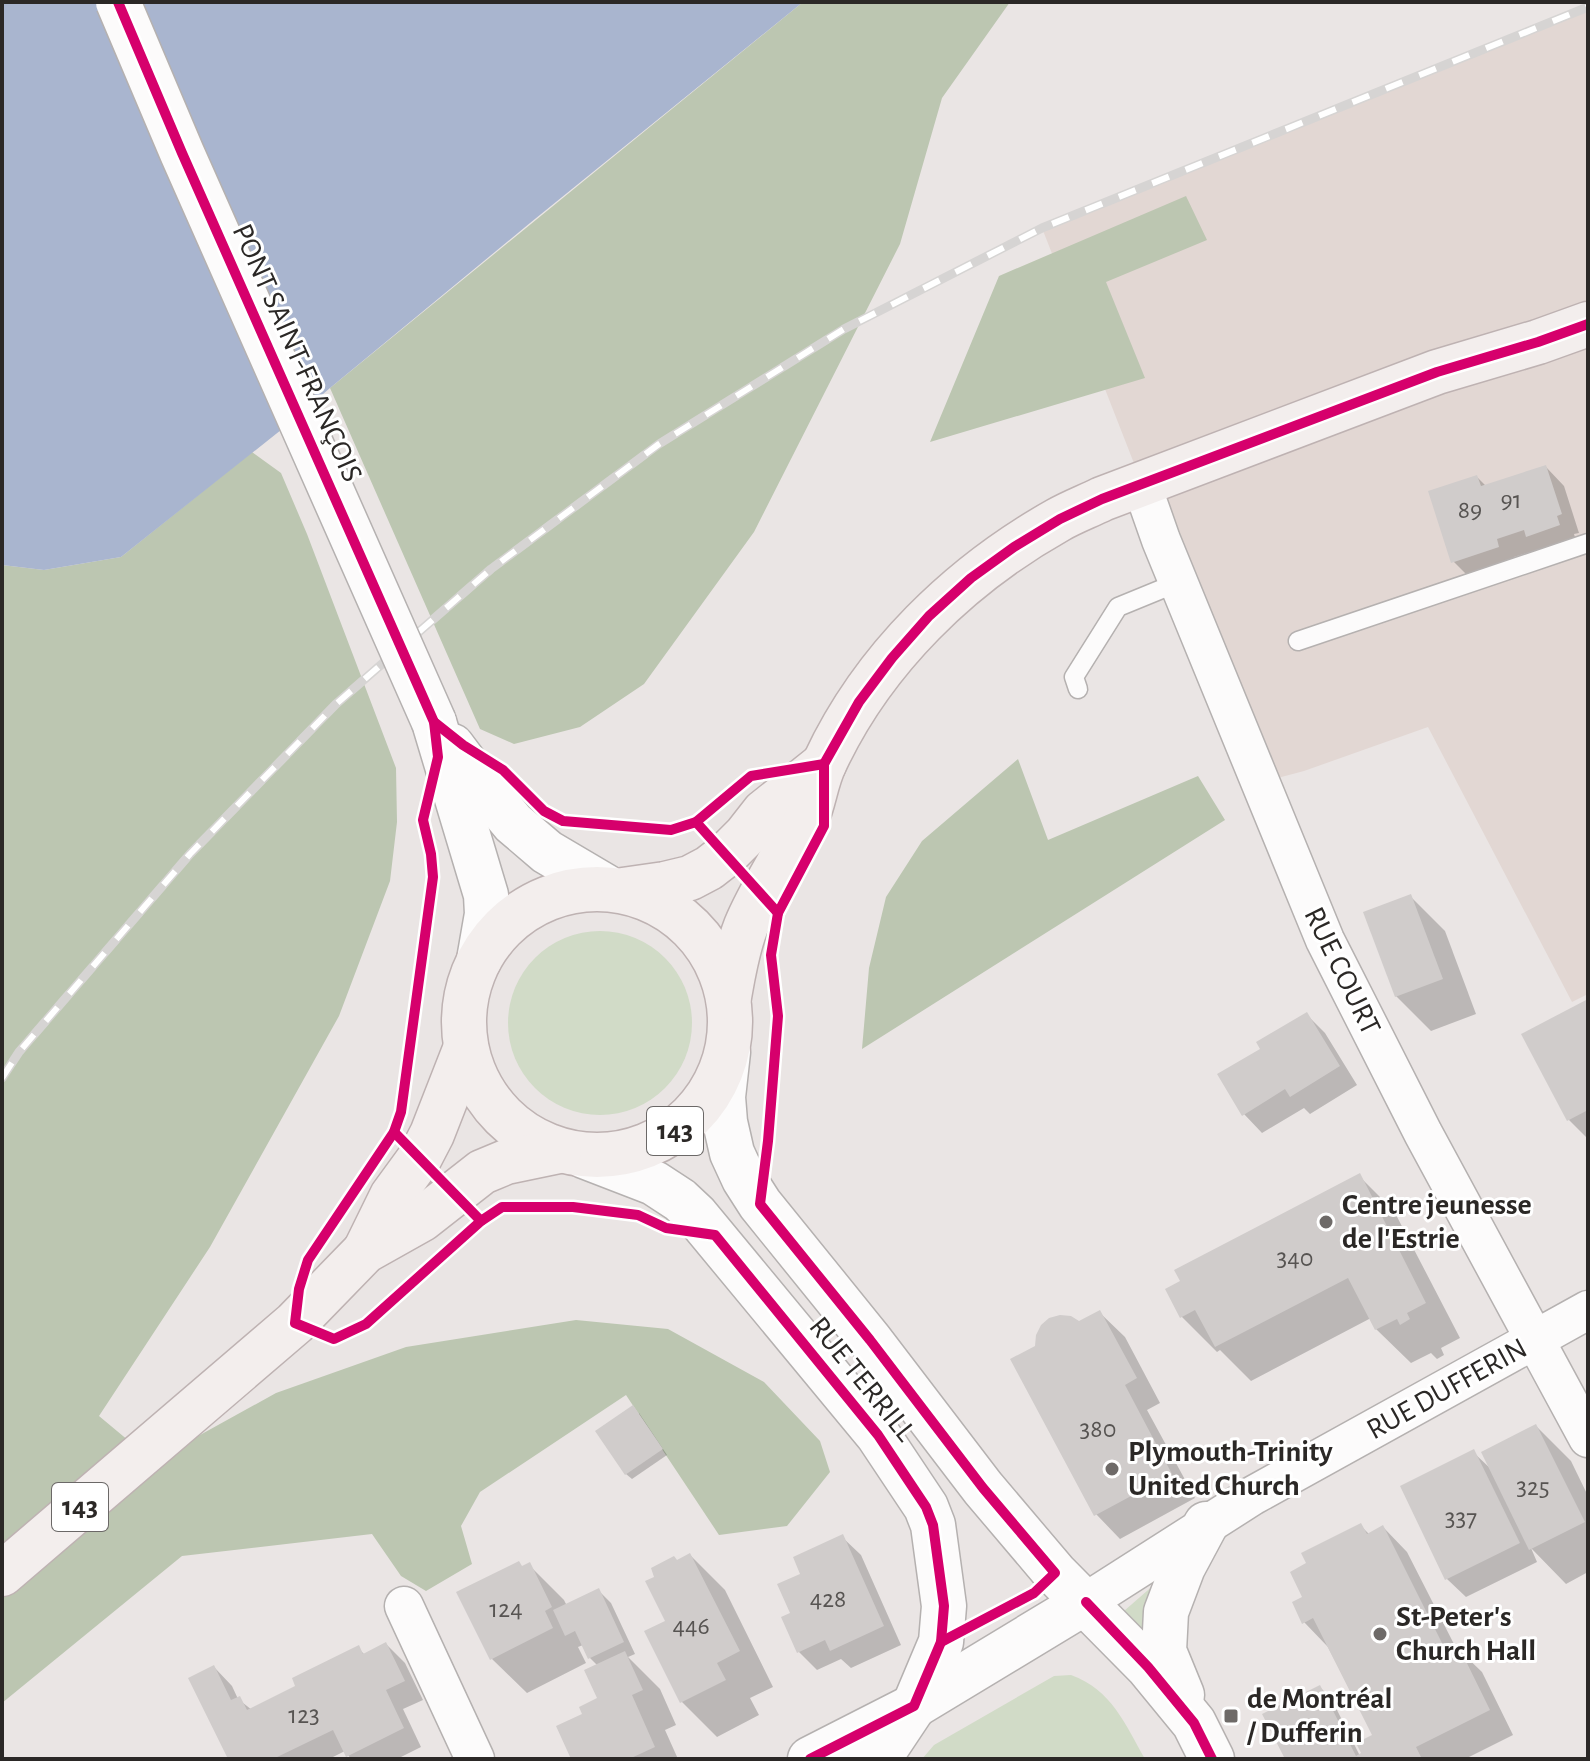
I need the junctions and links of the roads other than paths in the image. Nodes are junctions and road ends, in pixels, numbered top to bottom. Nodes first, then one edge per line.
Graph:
1 (118, 2) edge
2 (1588, 324) edge
3 (1141, 483) junction
4 (1588, 543) edge
5 (1179, 582) junction
6 (1298, 641) dead end
7 (1078, 689) dead end
8 (434, 722) junction
9 (824, 764) junction
10 (616, 889) junction
11 (479, 960) junction
12 (729, 997) junction
13 (466, 1047) junction
14 (728, 1052) junction
15 (571, 1153) junction
16 (365, 1251) junction
17 (1588, 1310) edge
18 (1536, 1340) junction
19 (1588, 1438) edge
20 (1206, 1524) junction
21 (2, 1574) edge
22 (1086, 1602) junction
23 (404, 1606) dead end
24 (914, 1706) junction
25 (1203, 1741) edge
26 (475, 1759) edge
27 (810, 1759) edge
28 (882, 1759) edge

1 - 8 street, PONT SAINT-FRANÇOIS, bridge
2 - 3 main road, 143
3 - 5 street, RUE COURT
3 - 9 main road, 143
4 - 6 lane
5 - 7 lane
5 - 18 street, RUE COURT
8 - 10 street
8 - 11 street
9 - 10 main road, 143
9 - 12 main road, 143
10 - 11 main road, 143
10 - 12 main road, 143
11 - 13 main road, 143
12 - 14 main road, 143
13 - 15 main road, 143
13 - 16 main road, 143
14 - 15 main road, 143
14 - 22 street, RUE TERRILL
15 - 16 main road, 143
15 - 24 street, RUE TERRILL
16 - 21 main road, 143
17 - 18 street, RUE DUFFERIN
18 - 19 street, RUE COURT
18 - 20 street, RUE DUFFERIN
20 - 22 street, RUE DUFFERIN
20 - 25 street
22 - 24 street, RUE DUFFERIN
22 - 25 street, RUE TERRILL
23 - 26 street
24 - 27 street, RUE DUFFERIN
24 - 28 street

